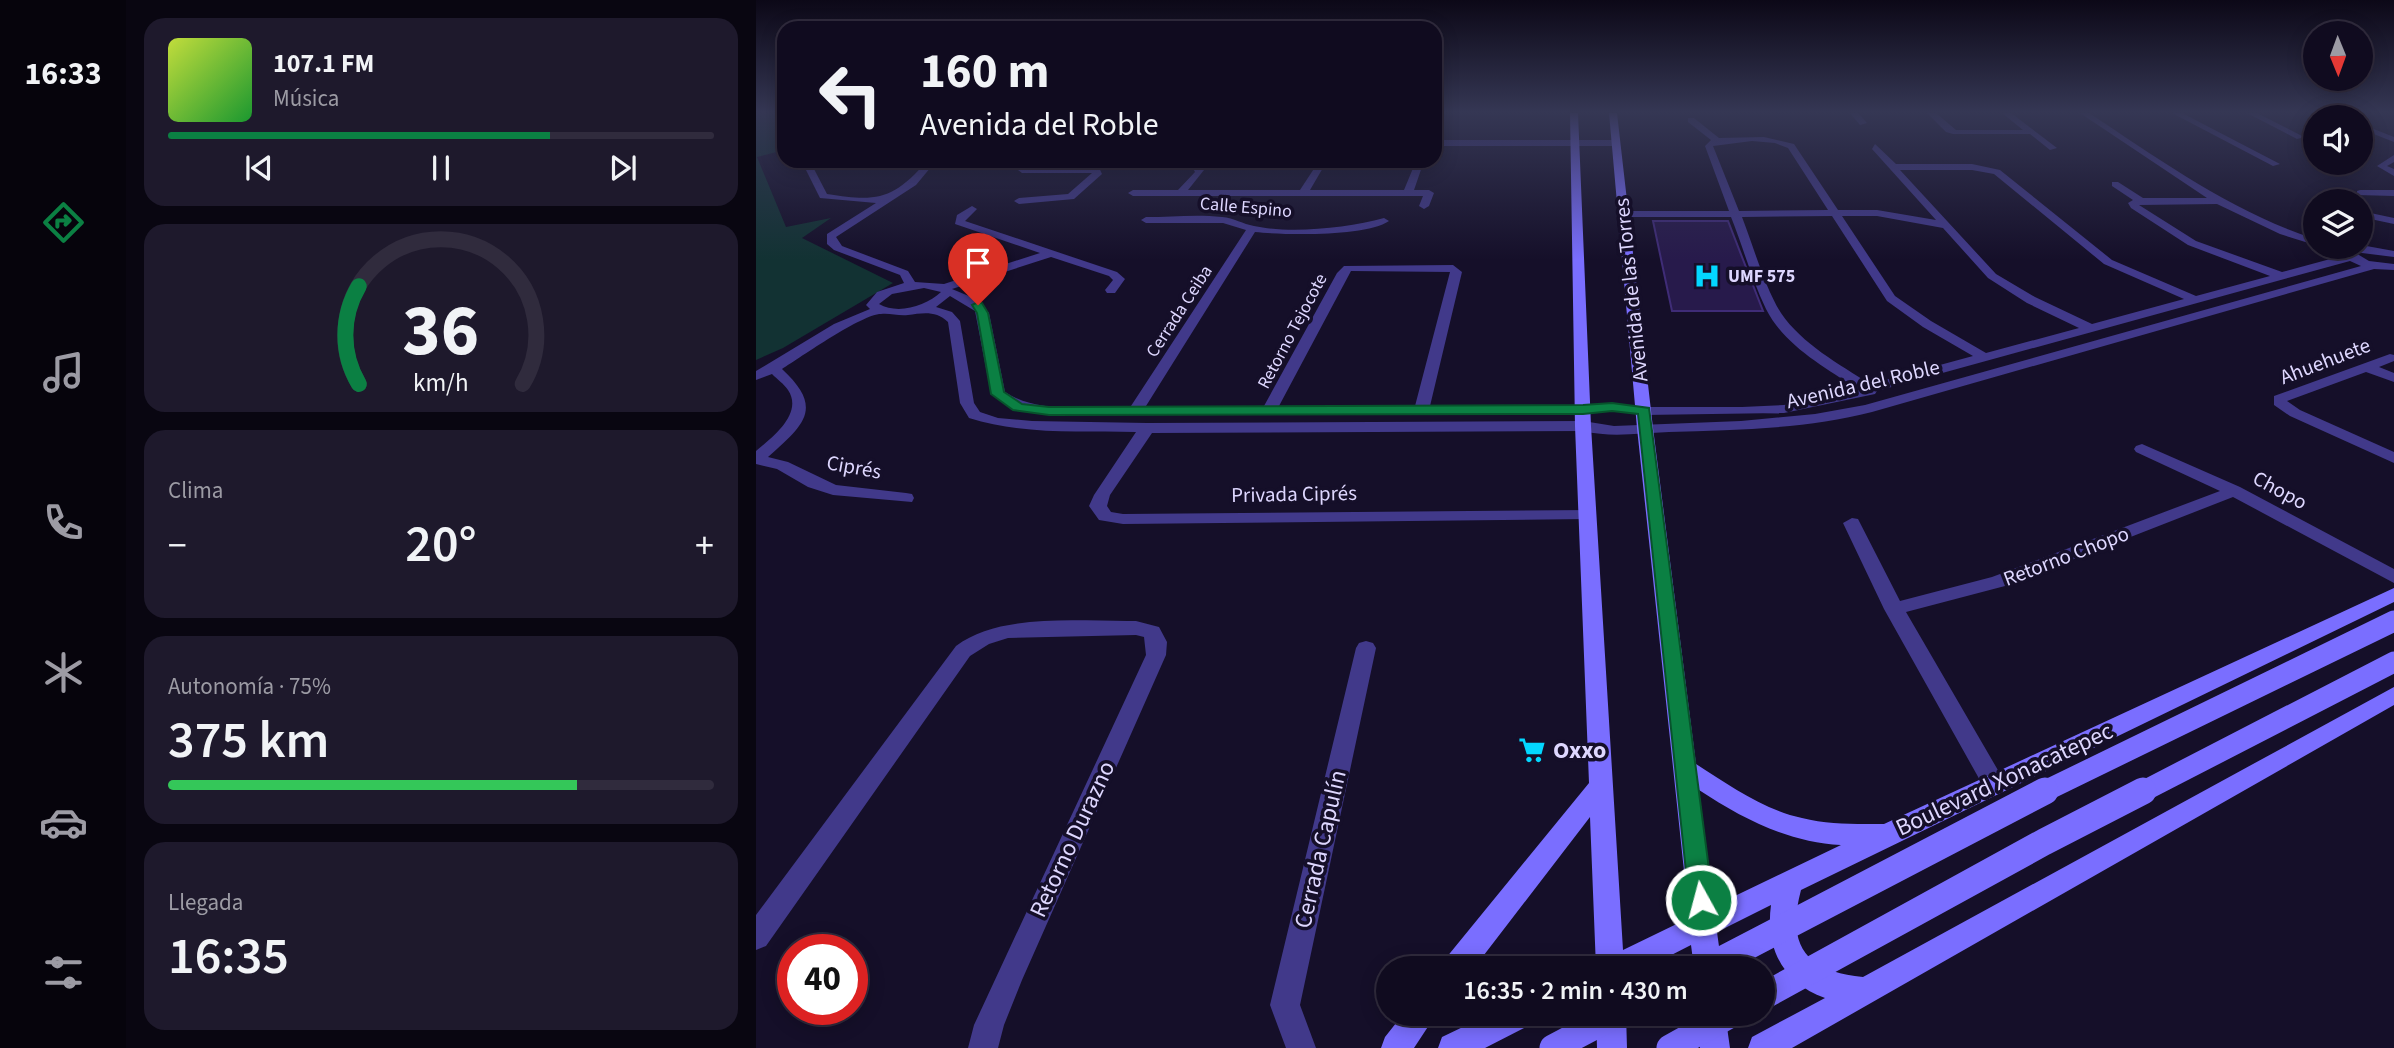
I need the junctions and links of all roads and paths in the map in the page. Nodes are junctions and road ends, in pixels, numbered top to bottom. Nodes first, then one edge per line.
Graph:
1 (1575, 162) edge
2 (1617, 162) edge
3 (1715, 162) edge
4 (1801, 162) edge
5 (1891, 162) edge
6 (2160, 162) edge
7 (2272, 162) edge
8 (2388, 162) edge
9 (2276, 164) dead end
10 (1896, 167) junction
11 (809, 168) edge
12 (927, 168) edge
13 (1051, 168) edge
14 (1096, 168) edge
15 (1198, 168) edge
16 (1319, 168) edge
17 (1417, 168) edge
18 (1022, 170) dead end
19 (2394, 173) edge
20 (2115, 184) dead end
21 (1181, 192) junction
22 (1304, 192) junction
23 (1133, 193) dead end
24 (1408, 193) junction
25 (2373, 193) edge
26 (2394, 193) edge
27 (2236, 198) dead end
28 (885, 200) junction
29 (1019, 201) dead end
30 (2141, 201) junction
31 (2220, 201) junction
32 (1924, 202) junction
33 (1424, 206) dead end
34 (972, 209) dead end
35 (1734, 213) junction
36 (1834, 213) junction
37 (1623, 214) junction
38 (1877, 214) junction
39 (2373, 216) edge
40 (1146, 220) dead end
41 (1384, 221) dead end
42 (2394, 221) edge
43 (1945, 225) junction
44 (1252, 229) junction
45 (2303, 231) edge
46 (2303, 238) edge
47 (2373, 252) edge
48 (1049, 254) junction
49 (2394, 254) edge
50 (2331, 259) edge
51 (2367, 259) edge
52 (2376, 265) junction
53 (2394, 267) edge
54 (2281, 276) junction
55 (912, 286) junction
56 (947, 289) junction
57 (1111, 290) dead end
58 (2196, 300) junction
59 (923, 307) junction
60 (877, 310) junction
61 (2092, 329) junction
62 (1986, 358) junction
63 (2390, 358) dead end
64 (2367, 367) junction
65 (774, 368) junction
66 (756, 376) edge
67 (2394, 378) edge
68 (1870, 391) junction
69 (1269, 411) junction
70 (1421, 411) junction
71 (1135, 412) junction
72 (1583, 418) junction
73 (1645, 419) junction
74 (1147, 428) junction
75 (2142, 449) dead end
76 (2394, 458) edge
77 (756, 459) edge
78 (2234, 491) junction
79 (906, 498) dead end
80 (1587, 514) junction
81 (1853, 523) dead end
82 (2394, 577) edge
83 (2394, 594) edge
84 (1894, 609) junction
85 (2394, 621) edge
86 (1366, 648) dead end
87 (2394, 662) edge
88 (2394, 695) edge
89 (1685, 769) junction
90 (1994, 784) junction
91 (1600, 788) junction
92 (1886, 835) junction
93 (1790, 883) junction
94 (1704, 926) junction
95 (756, 937) edge
96 (1467, 956) edge
97 (1609, 956) edge
98 (1641, 956) edge
99 (1706, 956) edge
100 (1730, 956) edge
101 (1775, 990) edge
102 (1866, 991) junction
103 (1412, 1026) edge
104 (1498, 1026) edge
105 (1594, 1026) edge
106 (1611, 1026) edge
107 (1711, 1026) edge
108 (1713, 1026) edge
109 (983, 1048) edge
110 (1301, 1048) edge
111 (1396, 1048) edge
112 (1453, 1048) edge
113 (1553, 1048) edge
114 (1612, 1048) edge
115 (1671, 1048) edge
116 (1715, 1048) edge
117 (1763, 1048) edge

1 - 72 street
2 - 37 street, Avenida de las Torres
3 - 35 street
4 - 36 street
5 - 10 street
6 - 31 street
7 - 9 street
8 - 19 street
10 - 32 street
10 - 58 street
11 - 28 street
12 - 28 street
13 - 18 street
14 - 29 street
15 - 21 street
16 - 22 street
17 - 24 street
20 - 30 street
21 - 22 street
21 - 23 street
22 - 24 street
24 - 33 street
25 - 26 street
27 - 45 street
28 - 55 street
30 - 31 street
30 - 54 street
31 - 46 street
32 - 38 street
32 - 43 street
34 - 48 street
35 - 36 street
35 - 37 street
35 - 68 street
36 - 38 street
36 - 62 street
37 - 73 street, Avenida de las Torres
38 - 43 street
39 - 42 street
40 - 44 street, Calle Espino
41 - 44 street, Calle Espino
43 - 61 street
44 - 71 street, Cerrada Ceiba
47 - 49 street
48 - 56 street
48 - 57 street
50 - 54 street, Avenida del Roble
51 - 52 street
52 - 53 street
52 - 73 street, Avenida del Roble
54 - 58 street, Avenida del Roble
55 - 56 street
55 - 60 street
56 - 59 street
56 - 71 street, Avenida del Roble
58 - 61 street, Avenida del Roble
59 - 60 street
59 - 74 street, Avenida del Roble
60 - 65 street
61 - 62 street, Avenida del Roble
62 - 68 street, Avenida del Roble
63 - 64 street, Ahuehuete
64 - 67 street
64 - 76 street, Ahuehuete
65 - 66 street
65 - 77 street, Ciprés
68 - 73 street, Avenida del Roble
69 - 70 street, Avenida del Roble
69 - 70 street, Retorno Tejocote
69 - 71 street, Avenida del Roble
70 - 72 street, Avenida del Roble
72 - 73 street, Avenida del Roble
72 - 73 street, Avenida del Roble
72 - 74 street, Avenida del Roble
72 - 80 street
73 - 89 street, Avenida de las Torres
74 - 80 street, Privada Ciprés
75 - 78 street, Chopo
77 - 79 street, Ciprés
78 - 82 street, Chopo
78 - 84 street, Retorno Chopo
80 - 91 street
81 - 84 street
83 - 90 street, Boulevard Xonacatepec
84 - 90 street
85 - 100 street, Boulevard Xonacatepec, bridge
86 - 110 street, Cerrada Capulín
87 - 101 street, bridge
88 - 102 street
89 - 92 street
89 - 94 street, Avenida de las Torres
90 - 92 street, Boulevard Xonacatepec
91 - 96 street
91 - 97 street
92 - 93 street, Boulevard Xonacatepec
93 - 94 street, Boulevard Xonacatepec
93 - 102 street
94 - 98 street, Boulevard Xonacatepec
94 - 99 street, Avenida de las Torres
95 - 109 street, Retorno Durazno
102 - 117 street
103 - 111 street
104 - 112 street
105 - 113 street, bridge
106 - 114 street
107 - 115 street, bridge
108 - 116 street

